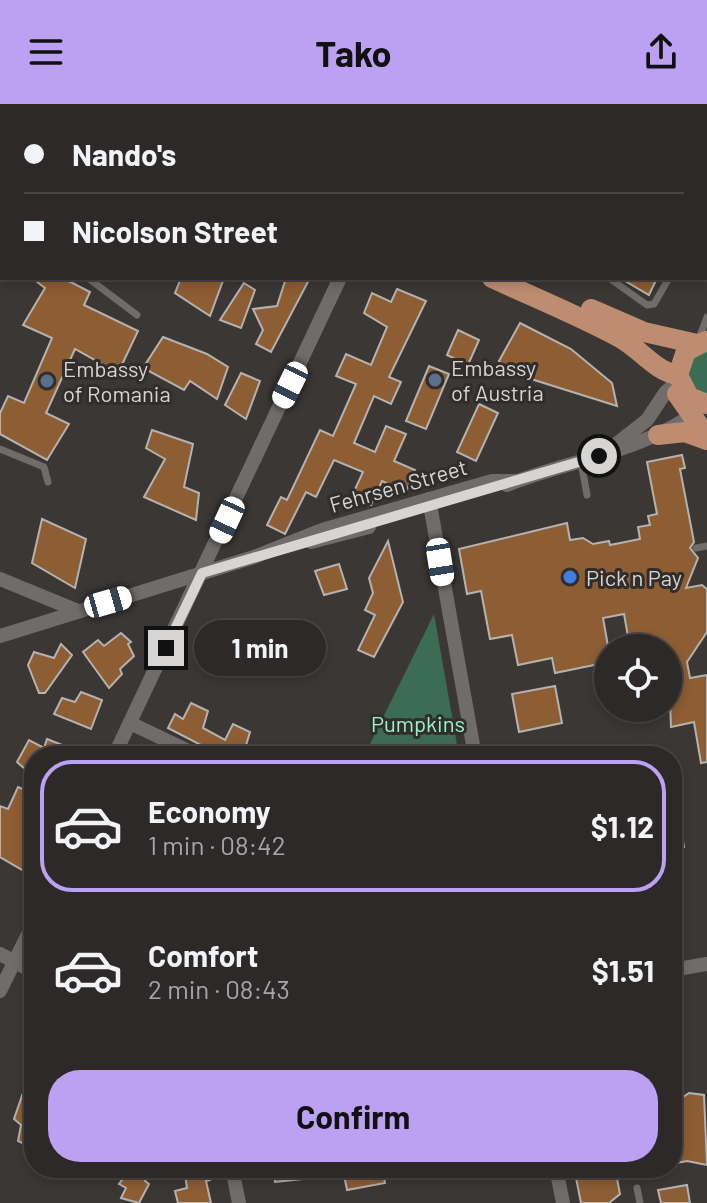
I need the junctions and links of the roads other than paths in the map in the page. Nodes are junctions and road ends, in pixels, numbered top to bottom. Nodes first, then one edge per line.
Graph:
1 (91, 280) edge
2 (339, 280) edge
3 (496, 280) edge
4 (529, 280) edge
5 (612, 280) edge
6 (668, 280) edge
7 (137, 315) dead end
8 (707, 317) edge
9 (701, 343) edge
10 (672, 378) junction
11 (702, 408) edge
12 (658, 435) junction
13 (707, 438) edge
14 (0, 449) edge
15 (599, 456) junction
16 (581, 462) junction
17 (48, 482) dead end
18 (587, 495) dead end
19 (430, 504) junction
20 (707, 546) edge
21 (696, 548) dead end
22 (202, 573) junction
23 (0, 579) edge
24 (78, 611) junction
25 (0, 636) edge
26 (130, 723) junction
27 (119, 746) edge
28 (178, 746) edge
29 (473, 746) edge
30 (24, 935) edge
31 (7, 957) edge
32 (707, 964) edge
33 (682, 968) edge
34 (0, 991) edge
35 (234, 1178) edge
36 (558, 1178) edge
37 (637, 1188) dead end
38 (239, 1203) edge
39 (563, 1203) edge
40 (640, 1203) edge

1 - 7 lane
2 - 22 street
3 - 10 main road
4 - 9 main road
5 - 6 lane
8 - 9 lane
9 - 10 main road
10 - 11 main road
10 - 15 street, Fehrsen Street
11 - 12 street, Fehrsen Street
11 - 13 main road
12 - 13 main road
12 - 15 street, Fehrsen Street
14 - 17 lane
15 - 16 street, Fehrsen Street
16 - 18 lane
16 - 19 street, Fehrsen Street
19 - 22 street, Fehrsen Street
19 - 29 street
20 - 21 lane
22 - 24 street, Fehrsen Street
22 - 26 street
23 - 24 street
24 - 25 street, Fehrsen Street
26 - 27 street
26 - 28 street
30 - 31 street
31 - 34 street
32 - 33 street
35 - 38 street
36 - 39 street
37 - 40 lane

